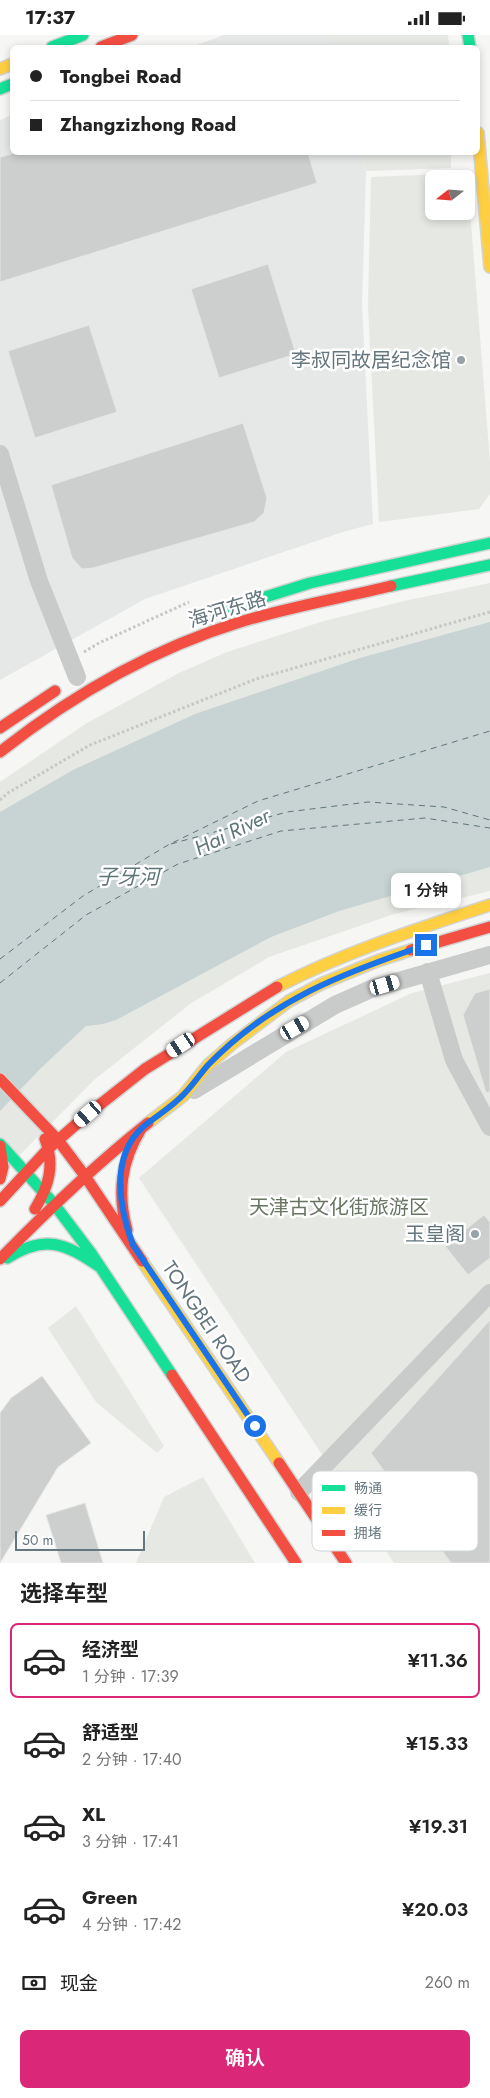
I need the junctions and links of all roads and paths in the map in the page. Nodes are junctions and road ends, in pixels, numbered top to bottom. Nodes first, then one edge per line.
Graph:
1 (83, 35) edge
2 (132, 35) edge
3 (57, 45) edge
4 (107, 45) edge
5 (480, 155) edge
6 (490, 267) edge
7 (0, 454) edge
8 (490, 543) edge
9 (490, 565) edge
10 (490, 612) edge
11 (194, 620) dead end
12 (73, 680) joint
13 (0, 728) edge
14 (0, 752) edge
15 (0, 800) edge
16 (490, 905) edge
17 (490, 927) edge
18 (490, 955) edge
19 (428, 972) junction
20 (0, 1079) edge
21 (182, 1096) junction
22 (29, 1108) junction
23 (490, 1127) edge
24 (141, 1129) junction
25 (58, 1140) junction
26 (0, 1145) edge
27 (49, 1148) junction
28 (25, 1172) junction
29 (85, 1176) junction
30 (0, 1179) edge
31 (44, 1194) junction
32 (0, 1201) edge
33 (54, 1204) junction
34 (133, 1245) junction
35 (0, 1259) edge
36 (101, 1267) junction
37 (490, 1293) edge
38 (319, 1471) edge
39 (312, 1478) edge
40 (299, 1492) junction
41 (312, 1512) edge
42 (338, 1551) edge
43 (296, 1563) edge
44 (346, 1563) edge

1 - 3 main road
2 - 4 main road
5 - 6 main road
7 - 12 street
8 - 11 main road, 海河东路
9 - 14 main road, 海河东路
10 - 15 path
12 - 13 main road
16 - 25 main road
17 - 21 main road
18 - 19 street
19 - 21 street
19 - 23 street
20 - 22 main road, TONGBEI ROAD
21 - 24 main road
22 - 25 main road, TONGBEI ROAD
22 - 27 main road
24 - 29 main road
24 - 34 main road
25 - 27 main road
25 - 29 main road, TONGBEI ROAD
26 - 28 main road
26 - 30 main road
27 - 28 main road
27 - 31 main road
28 - 31 main road
28 - 32 main road
29 - 33 main road
29 - 34 main road, TONGBEI ROAD
31 - 33 main road
31 - 35 main road
33 - 35 main road
33 - 36 main road
34 - 40 main road, TONGBEI ROAD
35 - 36 main road
36 - 43 main road
37 - 38 street
39 - 40 street
40 - 41 main road, TONGBEI ROAD
42 - 44 main road, TONGBEI ROAD

